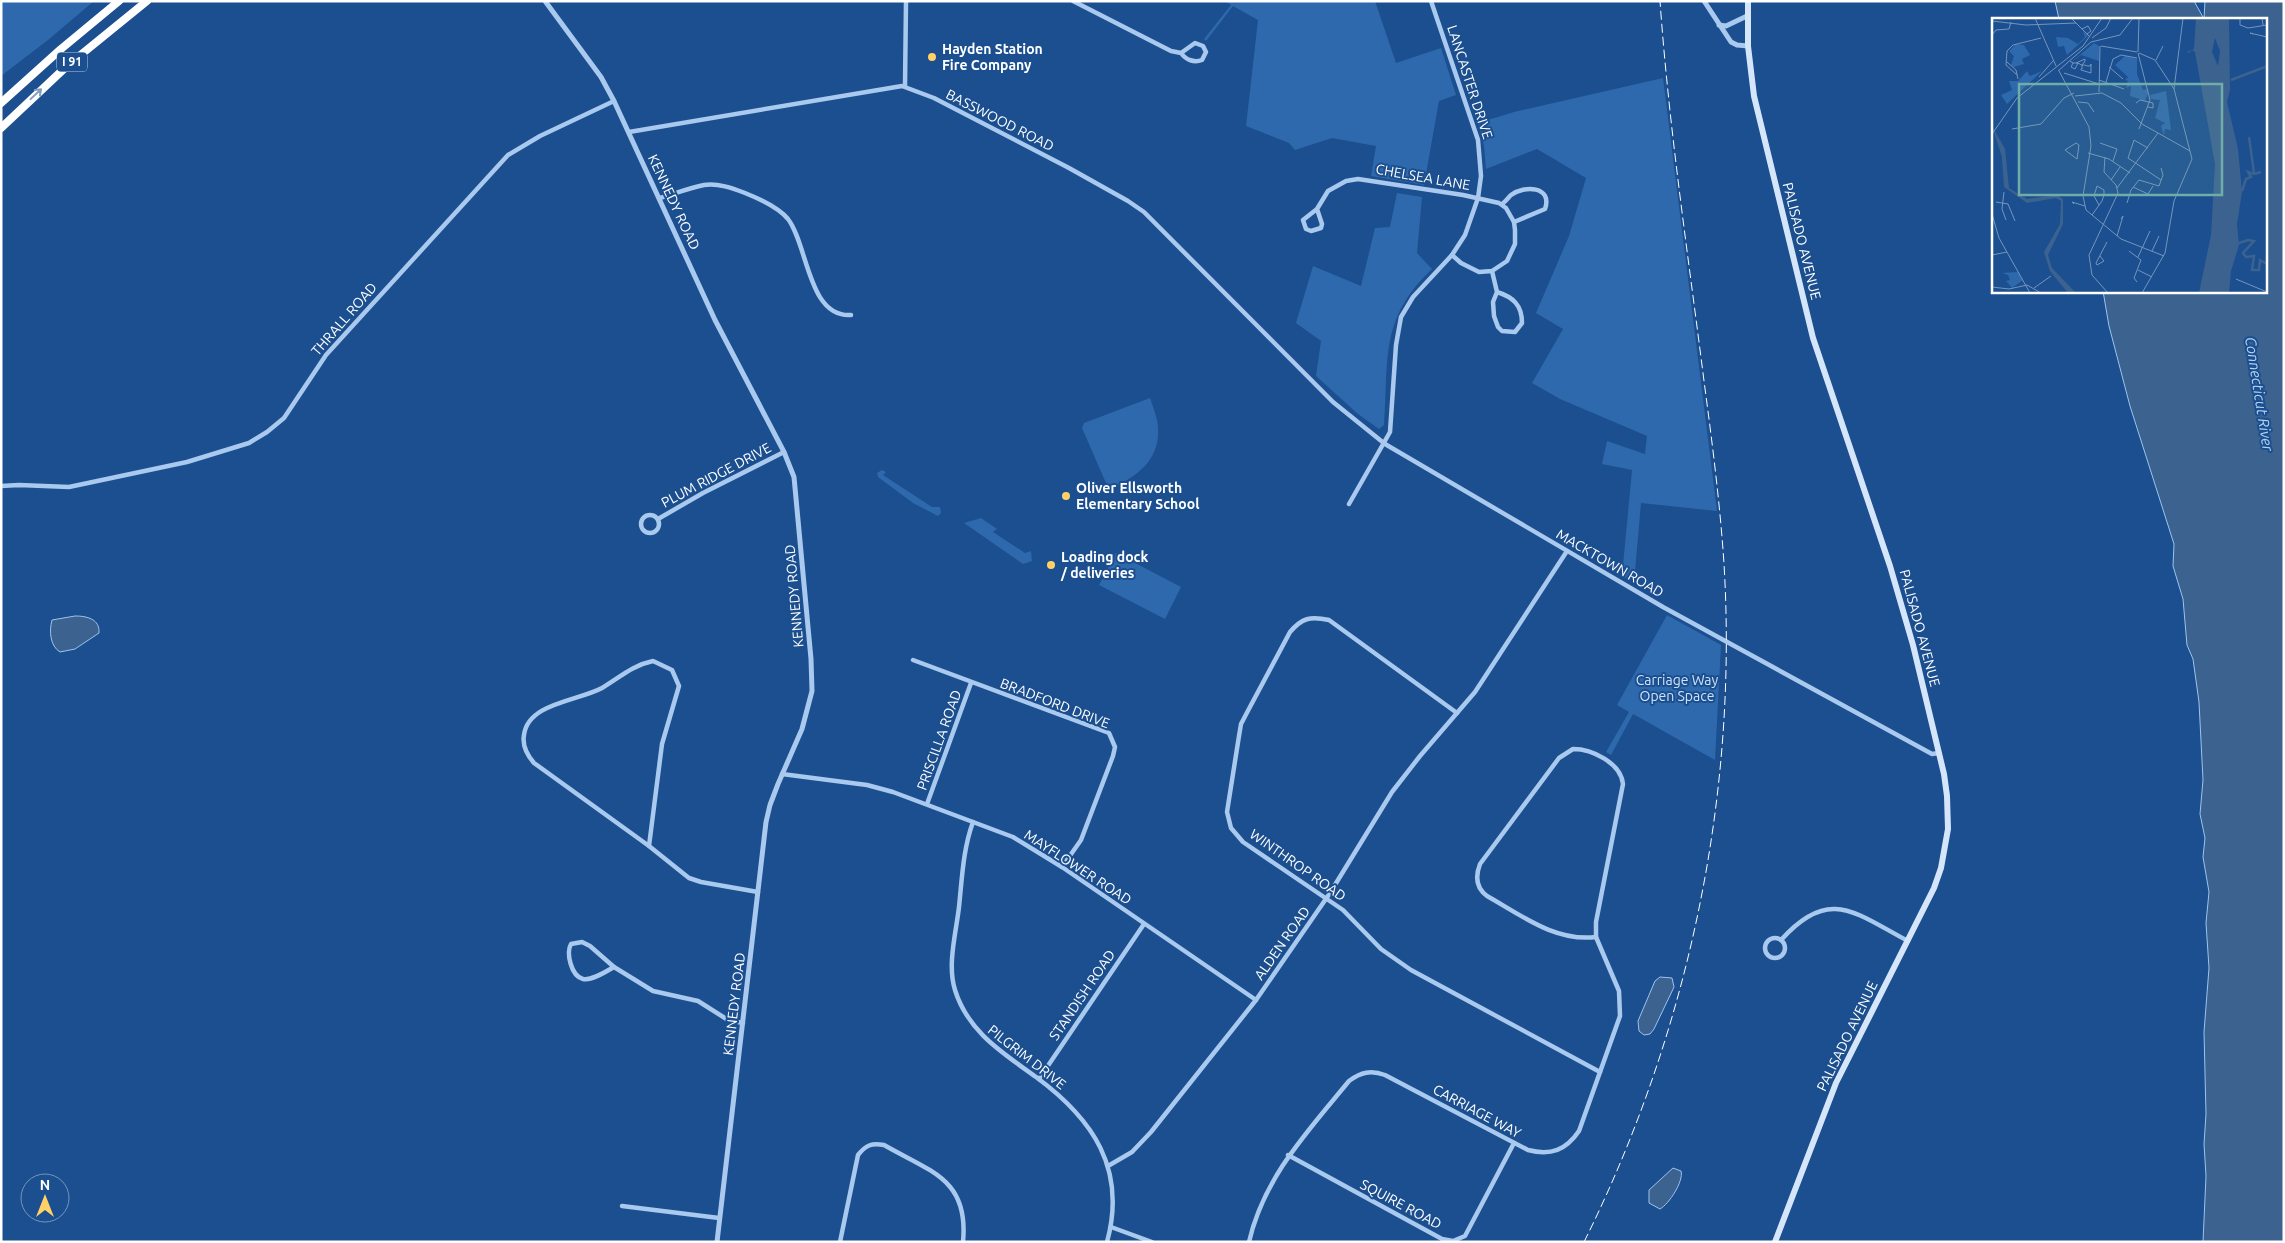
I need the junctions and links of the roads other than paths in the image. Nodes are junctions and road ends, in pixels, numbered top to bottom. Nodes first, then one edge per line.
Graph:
1 (119, 1) edge
2 (147, 1) edge
3 (545, 1) edge
4 (906, 1) edge
5 (1073, 1) edge
6 (1431, 1) edge
7 (1704, 1) edge
8 (1748, 1) edge
9 (1747, 16) junction
10 (1719, 24) junction
11 (1748, 46) junction
12 (1182, 53) junction
13 (905, 86) junction
14 (614, 101) junction
15 (1, 103) edge
16 (1, 128) edge
17 (629, 132) junction
18 (660, 198) junction
19 (1478, 198) junction
20 (1502, 204) junction
21 (1317, 209) junction
22 (1514, 222) junction
23 (1452, 255) junction
24 (1492, 271) junction
25 (1497, 292) junction
26 (851, 315) dead end
27 (1291, 360) joint
28 (1385, 444) junction
29 (784, 452) junction
30 (1, 486) edge
31 (1349, 504) dead end
32 (658, 519) junction
33 (1567, 552) junction
34 (913, 660) dead end
35 (971, 683) junction
36 (1457, 713) junction
37 (1939, 753) junction
38 (782, 774) junction
39 (927, 804) junction
40 (973, 822) junction
41 (648, 846) junction
42 (1062, 867) junction
43 (758, 892) junction
44 (1326, 898) junction
45 (1144, 924) junction
46 (1596, 937) junction
47 (1781, 940) junction
48 (1908, 941) junction
49 (614, 967) junction
50 (1256, 1000) junction
51 (743, 1023) junction
52 (1600, 1072) junction
53 (1038, 1079) junction
54 (1514, 1143) junction
55 (1288, 1156) junction
56 (1108, 1166) junction
57 (622, 1206) dead end
58 (719, 1218) junction
59 (1111, 1227) junction
60 (717, 1242) edge
61 (840, 1242) edge
62 (963, 1242) edge
63 (1107, 1242) edge
64 (1152, 1242) edge
65 (1249, 1242) edge
66 (1775, 1242) edge

1 - 15 highway, I 91
16 -> 2 highway, I 91
3 - 14 street, KENNEDY ROAD
4 - 13 street
5 - 12 street
6 - 19 street, LANCASTER DRIVE
7 - 10 street
8 - 9 main road, PALISADO AVENUE
9 - 10 street
9 - 11 main road, PALISADO AVENUE
10 - 11 street
11 - 37 main road, PALISADO AVENUE
12 - 12 street
13 - 17 street
13 - 27 street, BASSWOOD ROAD
14 - 17 street, KENNEDY ROAD
14 - 30 street, THRALL ROAD
17 - 18 street, KENNEDY ROAD
18 - 26 street
18 - 29 street, KENNEDY ROAD
19 - 20 street, CHELSEA LANE
19 - 21 street, CHELSEA LANE
19 - 23 street, LANCASTER DRIVE
20 - 22 street
20 - 22 street
21 - 21 street, CHELSEA LANE
22 - 24 street
23 - 24 street
23 - 28 street, LANCASTER DRIVE
24 - 25 street
25 - 25 street
27 - 28 street, MACKTOWN ROAD
28 - 31 street, LANCASTER DRIVE
28 - 33 street, MACKTOWN ROAD
29 - 32 street, PLUM RIDGE DRIVE
29 - 38 street, KENNEDY ROAD
32 - 32 street, PLUM RIDGE DRIVE
33 - 36 street, ALDEN ROAD
33 - 37 street, MACKTOWN ROAD
34 - 35 street, BRADFORD DRIVE
35 - 39 street, PRISCILLA ROAD
35 - 42 street, BRADFORD DRIVE
36 - 44 street, ALDEN ROAD
36 - 44 street, WINTHROP ROAD
37 - 48 main road, PALISADO AVENUE
38 - 39 street, MAYFLOWER ROAD
38 - 43 street, KENNEDY ROAD
39 - 40 street, MAYFLOWER ROAD
40 - 42 street, MAYFLOWER ROAD
40 - 53 street, PILGRIM DRIVE
41 - 41 street
41 - 43 street
42 - 45 street, MAYFLOWER ROAD
43 - 51 street, KENNEDY ROAD
44 - 50 street, ALDEN ROAD
44 - 52 street, WINTHROP ROAD
45 - 50 street, MAYFLOWER ROAD
45 - 53 street, STANDISH ROAD
46 - 46 street, CARRIAGE WAY
46 - 52 street, CARRIAGE WAY
47 - 47 street
47 - 48 street
48 - 66 main road, PALISADO AVENUE
49 - 49 street
49 - 51 street
50 - 56 street, ALDEN ROAD
51 - 58 street, KENNEDY ROAD
52 - 54 street, CARRIAGE WAY
53 - 56 street, PILGRIM DRIVE
54 - 55 street, CARRIAGE WAY
54 - 55 street, SQUIRE ROAD
55 - 65 street, CARRIAGE WAY
56 - 59 street, PILGRIM DRIVE
57 - 58 street
58 - 60 street, KENNEDY ROAD
59 - 63 street, PILGRIM DRIVE
59 - 64 street
61 - 62 street

